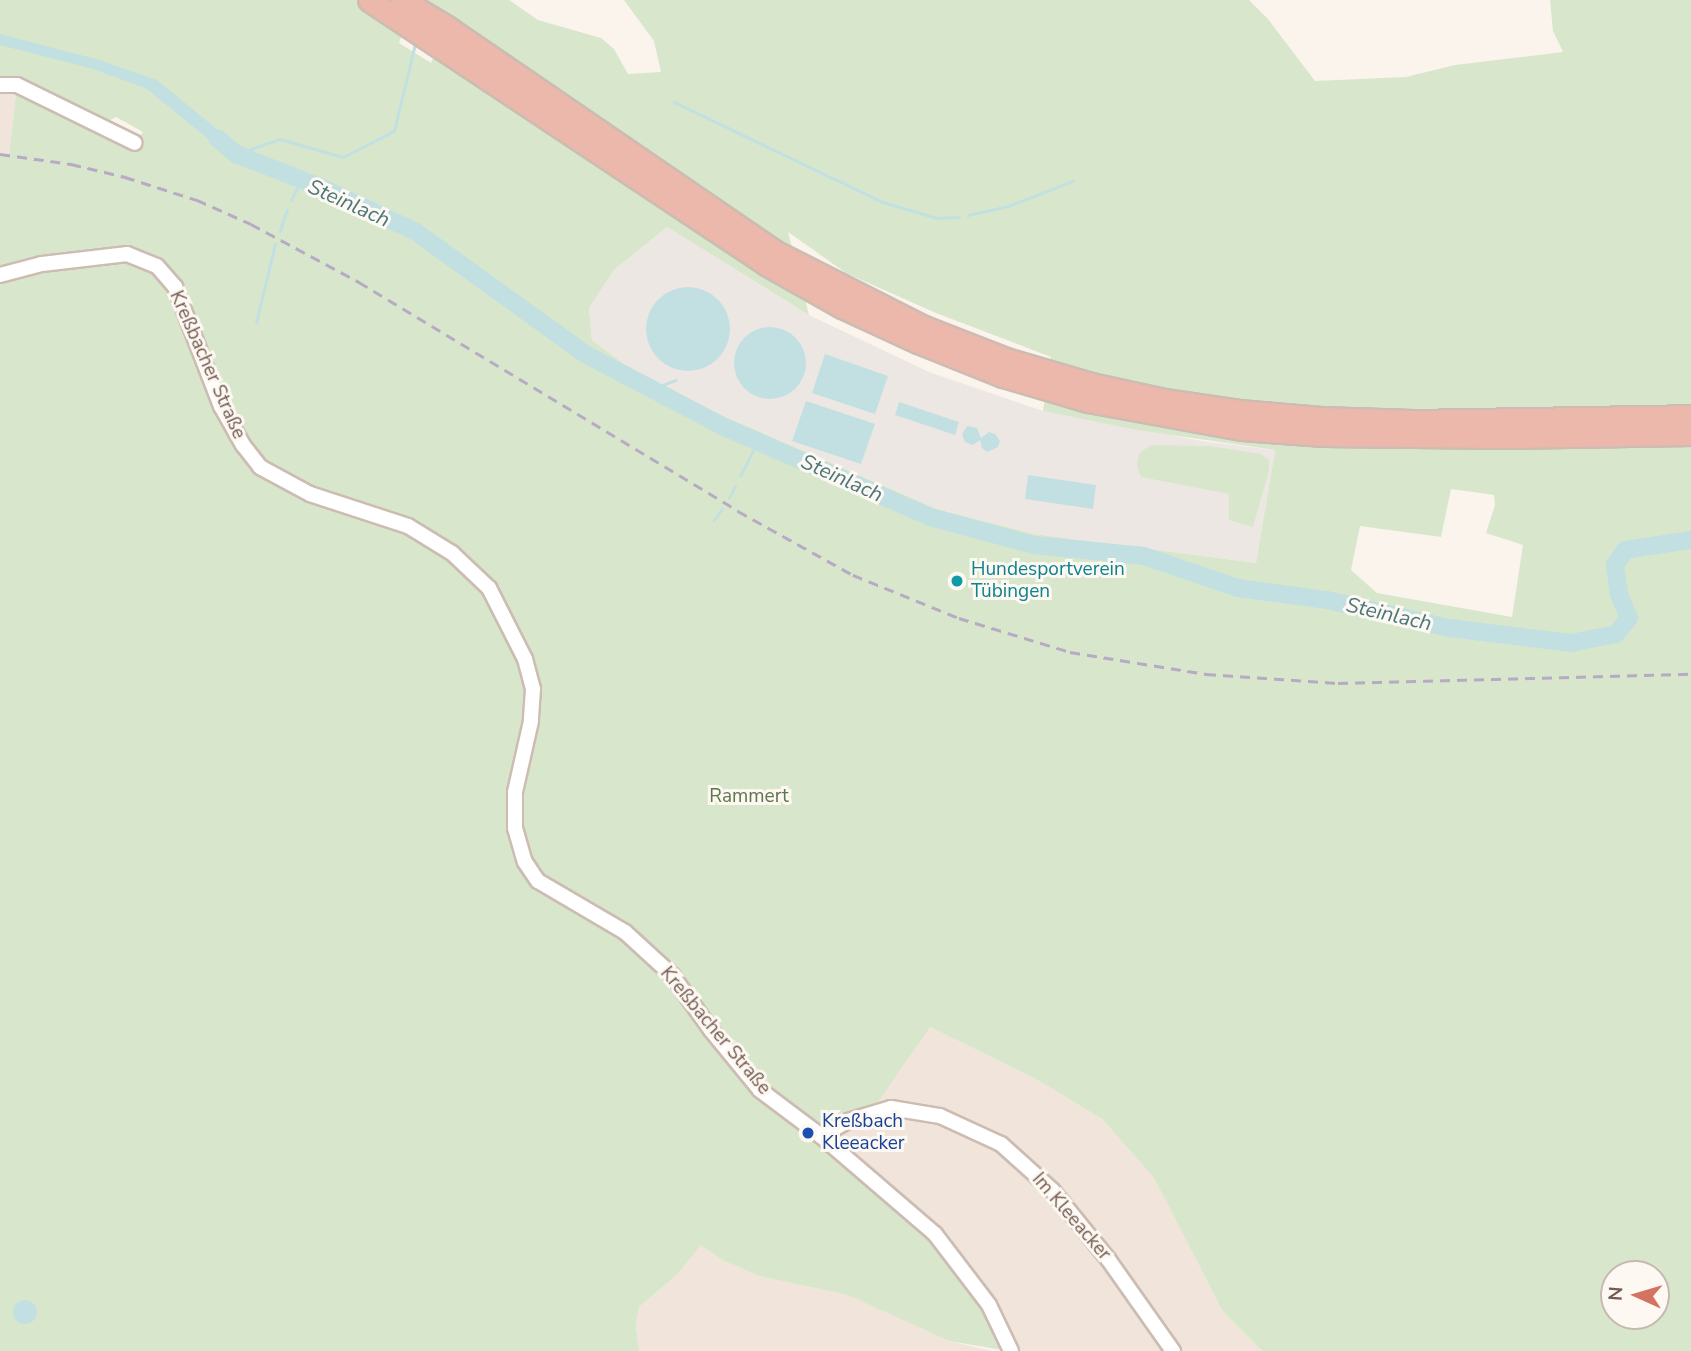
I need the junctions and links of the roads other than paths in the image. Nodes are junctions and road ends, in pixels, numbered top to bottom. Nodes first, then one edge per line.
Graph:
1 (369, 0) edge
2 (407, 9) edge
3 (444, 36) junction
4 (0, 85) edge
5 (135, 143) dead end
6 (0, 275) edge
7 (1691, 416) edge
8 (1691, 434) edge
9 (821, 1136) junction
10 (1011, 1351) edge
11 (1173, 1351) edge

1 - 2 highway
2 - 3 highway
3 - 7 highway
3 - 8 highway
4 - 5 street
6 - 9 street, Kreßbacher Straße
9 - 10 street, Kreßbacher Straße
9 - 11 street, Im Kleeacker

